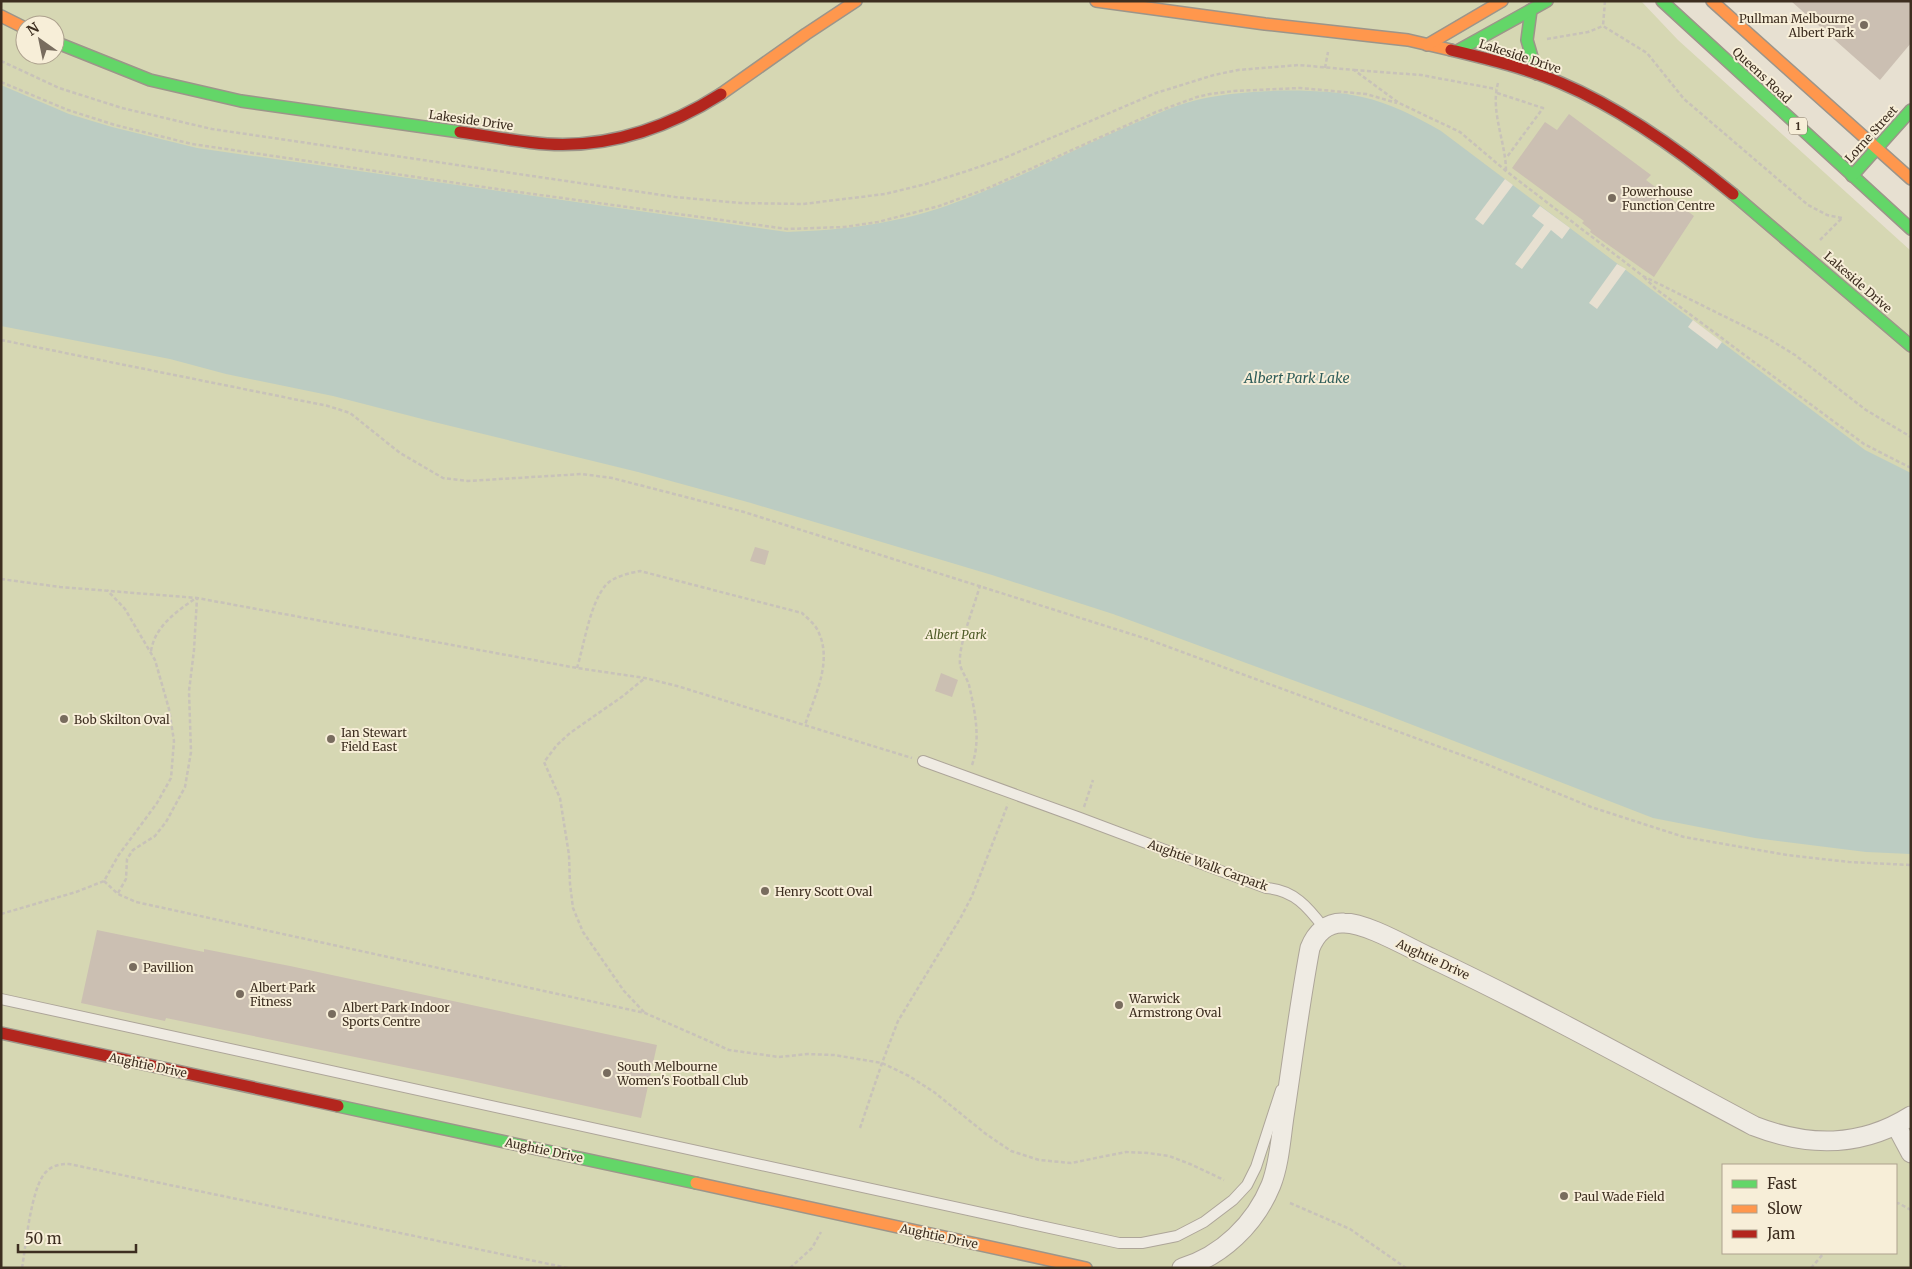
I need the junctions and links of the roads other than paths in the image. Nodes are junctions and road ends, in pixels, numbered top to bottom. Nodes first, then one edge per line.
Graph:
1 (856, 1) edge
2 (1096, 1) edge
3 (1502, 1) edge
4 (1547, 1) edge
5 (1662, 1) edge
6 (1712, 1) edge
7 (1531, 10) junction
8 (1, 16) edge
9 (15, 23) edge
10 (1427, 44) junction
11 (65, 46) edge
12 (1457, 51) junction
13 (1537, 74) junction
14 (1911, 110) edge
15 (1877, 148) junction
16 (1852, 176) junction
17 (1911, 179) edge
18 (1911, 229) edge
19 (1911, 346) edge
20 (923, 761) road end
21 (1324, 928) junction
22 (1, 999) edge
23 (1, 1033) edge
24 (1293, 1053) junction
25 (1904, 1120) edge
26 (1911, 1153) edge
27 (1086, 1268) edge
28 (1182, 1268) edge

1 - 11 main road, Lakeside Drive
2 - 10 main road, Lakeside Drive
3 - 10 main road
4 - 7 main road
5 - 16 main road, Queens Road / 1
6 - 15 main road, Queens Road
7 - 12 main road
7 - 13 main road
8 - 9 main road
10 - 12 main road, Lakeside Drive
12 - 13 main road, Lakeside Drive
13 - 19 main road, Lakeside Drive
14 - 15 main road, Lorne Street
15 - 16 main road, Lorne Street
15 - 17 main road, Queens Road
16 - 18 main road, Queens Road / 1
20 - 21 lane, Aughtie Walk Carpark
21 - 24 street
21 - 25 street, Aughtie Drive
22 - 24 lane
23 - 27 main road, Aughtie Drive
24 - 28 street
25 - 26 street

